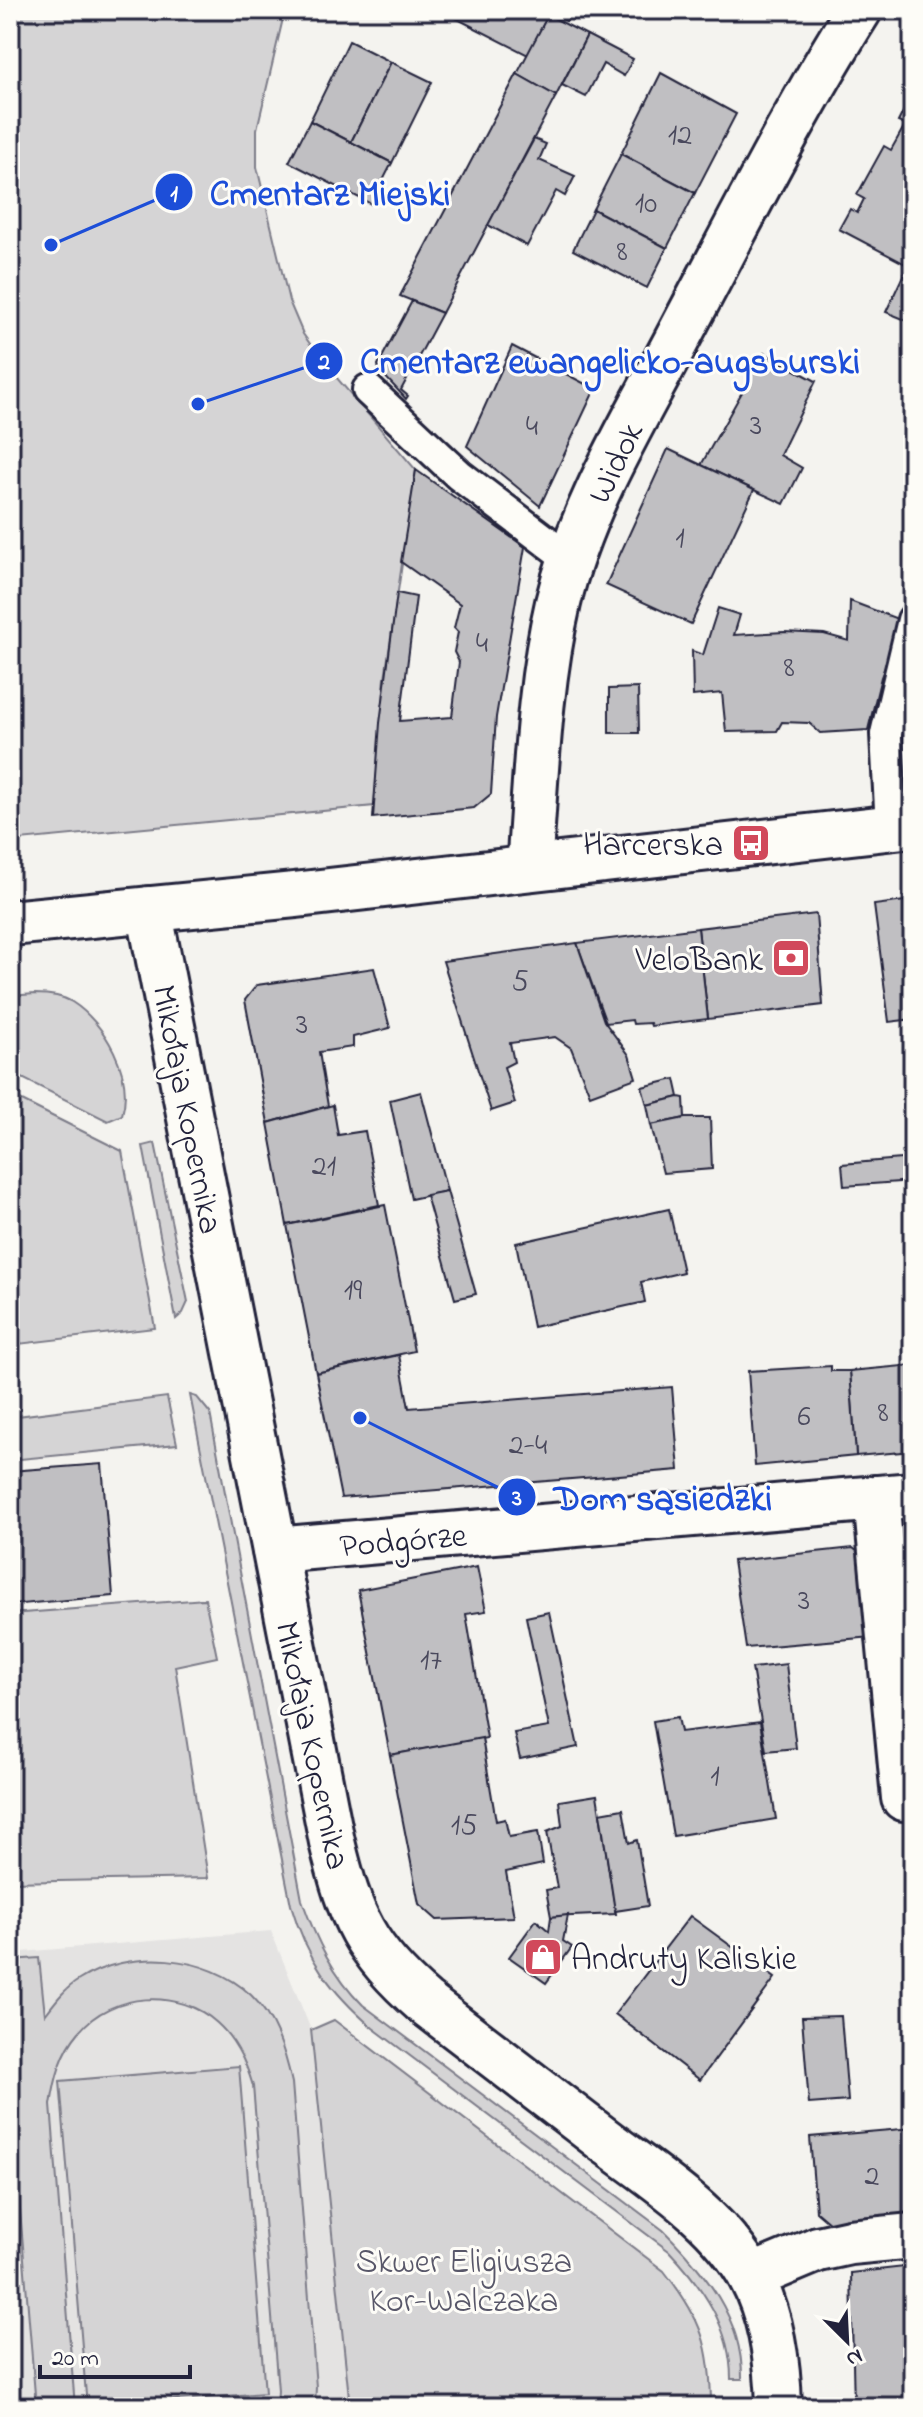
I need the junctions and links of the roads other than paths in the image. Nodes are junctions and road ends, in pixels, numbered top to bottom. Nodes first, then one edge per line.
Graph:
1 (859, 10) edge
2 (368, 390) dead end
3 (571, 560) junction
4 (913, 620) edge
5 (902, 826) edge
6 (529, 868) junction
7 (149, 909) junction
8 (10, 923) edge
9 (895, 1496) edge
10 (275, 1550) junction
11 (904, 1798) dead end
12 (913, 2236) edge
13 (751, 2277) junction
14 (779, 2407) edge

1 - 3 street, Widok
2 - 3 lane
3 - 6 street, Widok
4 - 5 lane
5 - 6 street
6 - 7 street
7 - 8 street
7 - 10 street, Mikołaja Kopernika
9 - 10 street, Podgórze
9 - 11 street
10 - 13 street, Mikołaja Kopernika
12 - 13 street
13 - 14 street, Mikołaja Kopernika

